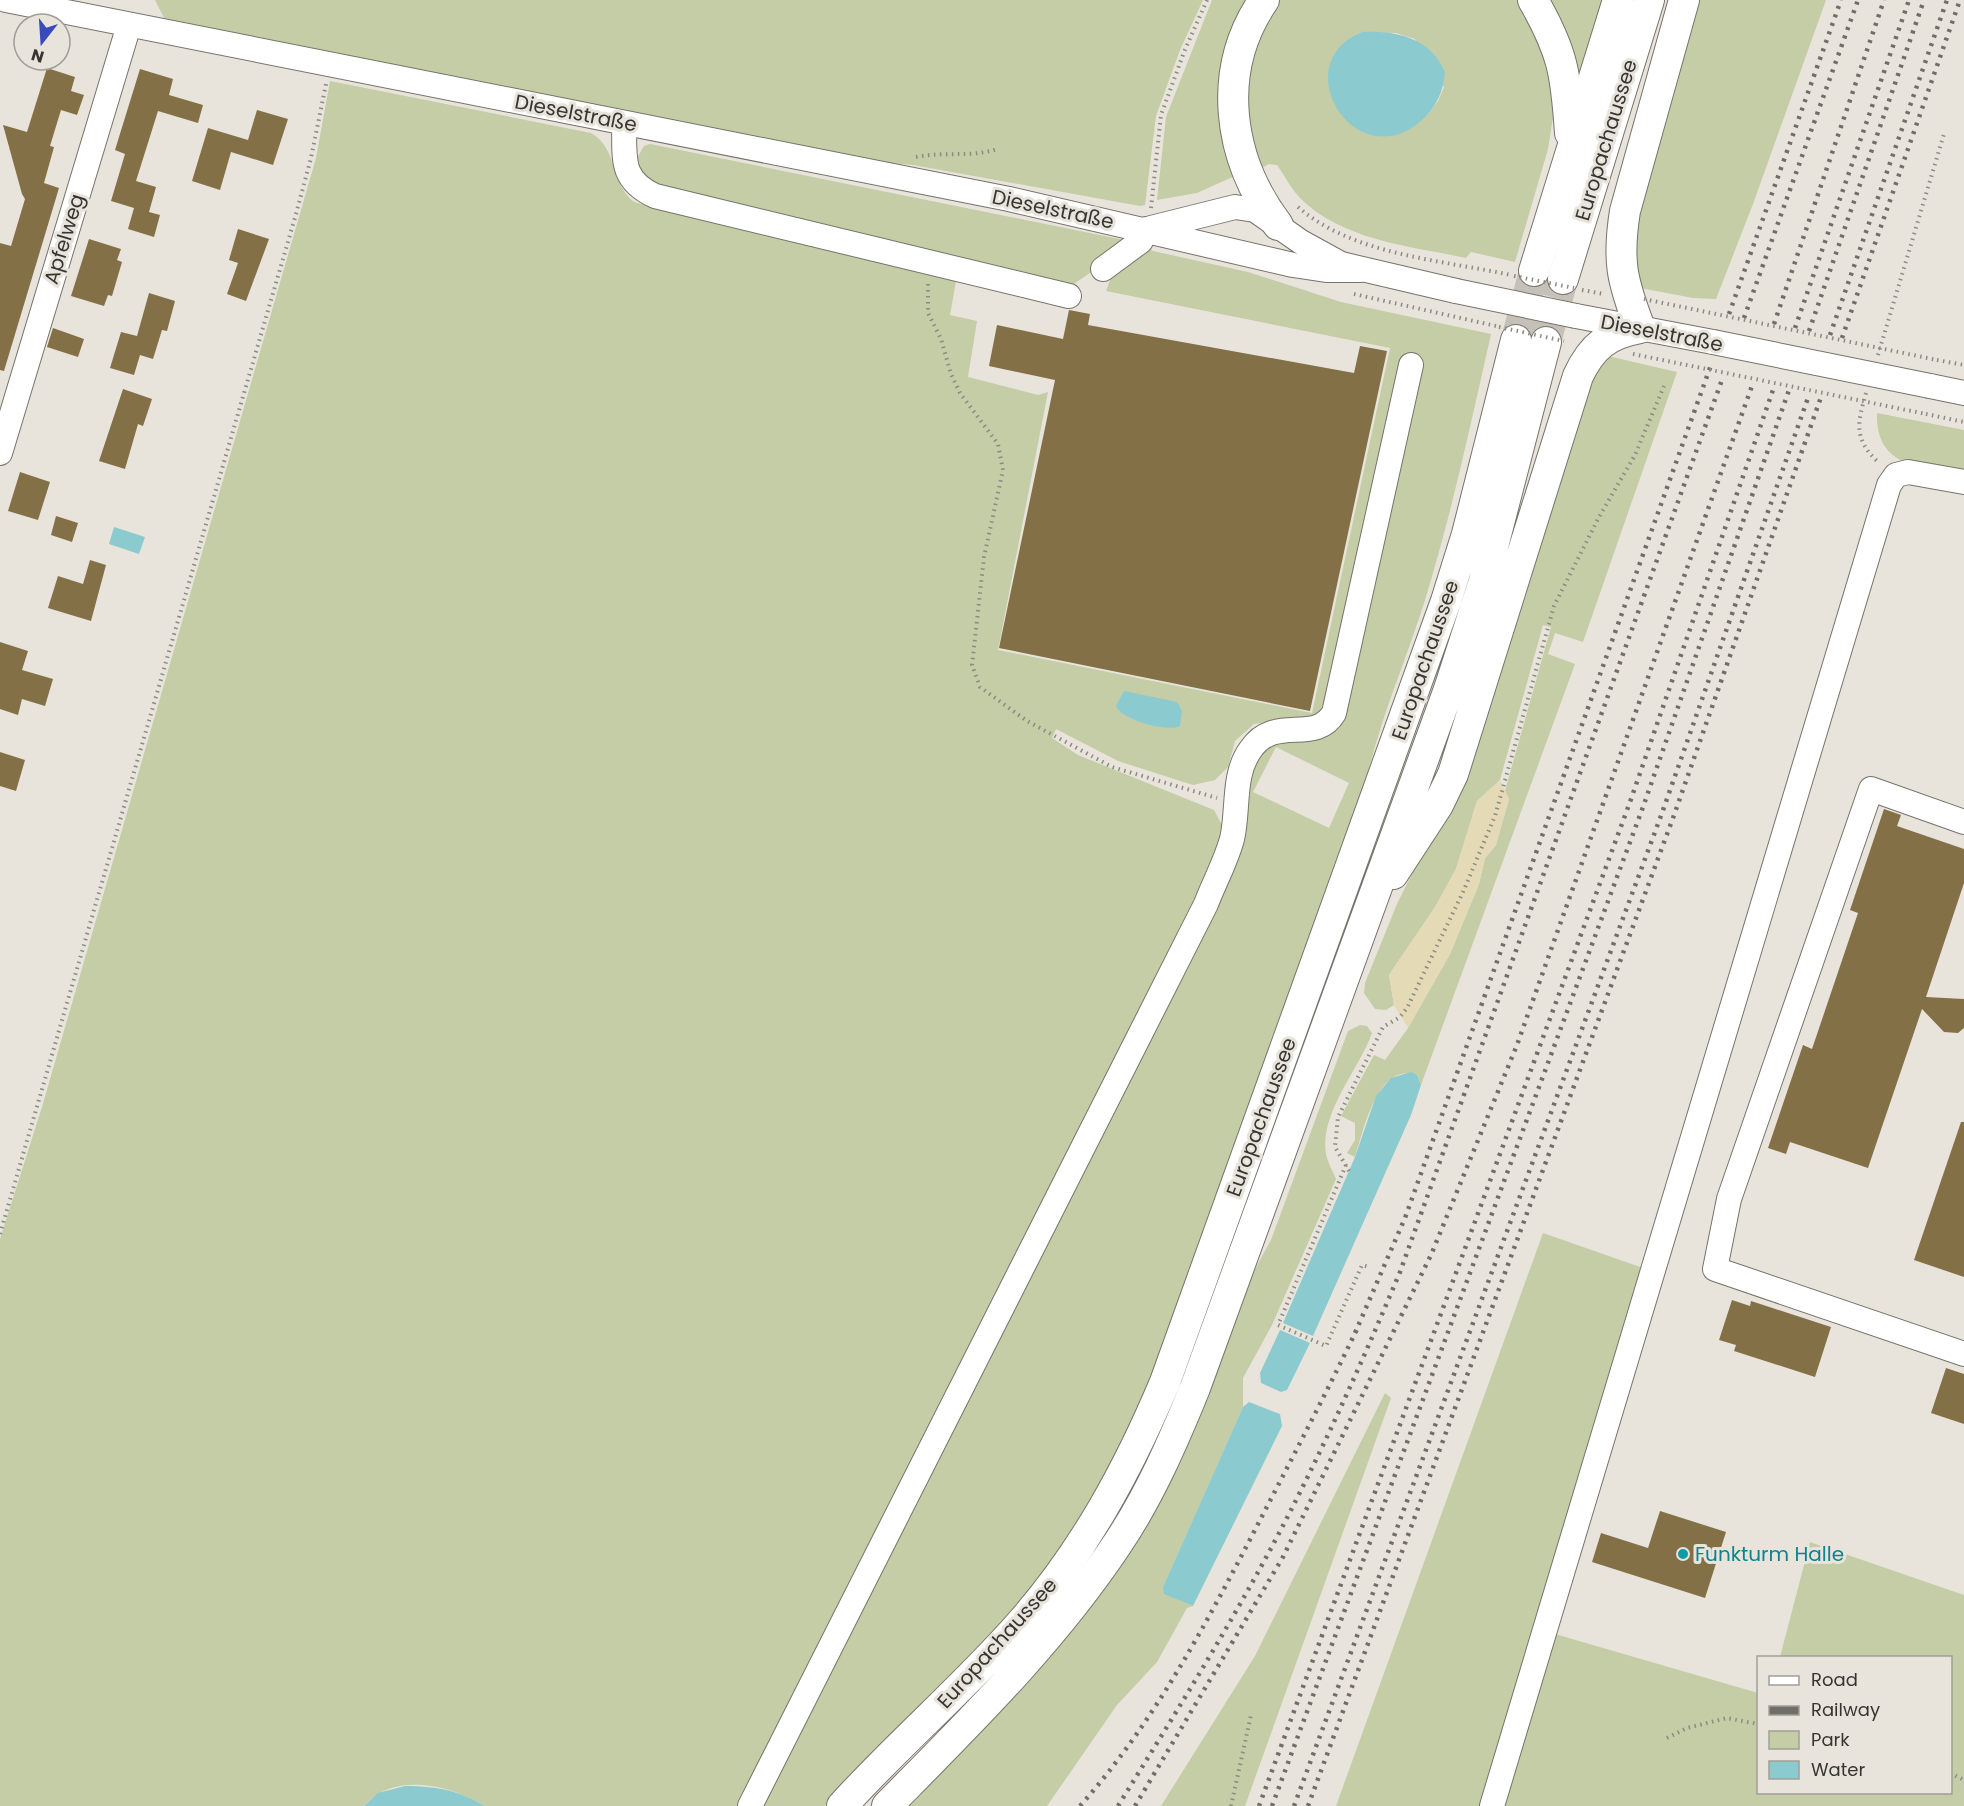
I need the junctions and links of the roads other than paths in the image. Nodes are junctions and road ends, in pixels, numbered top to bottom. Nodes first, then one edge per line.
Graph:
1 (6, 0) edge
2 (1264, 0) edge
3 (1533, 0) edge
4 (1618, 0) edge
5 (1650, 0) edge
6 (1684, 0) edge
7 (129, 25) junction
8 (624, 123) junction
9 (1572, 148) junction
10 (1278, 225) junction
11 (1146, 229) junction
12 (1103, 270) dead end
13 (1361, 270) junction
14 (1534, 271) tunnel mouth
15 (1569, 284) tunnel mouth
16 (1069, 296) dead end
17 (1639, 327) junction
18 (1516, 340) tunnel mouth
19 (1555, 342) tunnel mouth
20 (1411, 365) dead end
21 (1964, 393) edge
22 (0, 453) edge
23 (1964, 482) edge
24 (1964, 822) edge
25 (1363, 922) junction
26 (1964, 1354) edge
27 (750, 1806) edge
28 (842, 1806) edge
29 (887, 1806) edge
30 (1492, 1806) edge

1 - 7 street, Dieselstraße
2 - 10 main road
3 - 9 main road
4 - 9 main road, Europachaussee
5 - 15 main road, Europachaussee
6 - 17 main road
7 - 8 street, Dieselstraße
7 - 22 street, Apfelweg
8 - 11 street, Dieselstraße
8 - 16 street
9 - 14 main road, Europachaussee
10 - 11 street, Dieselstraße
10 - 13 street, Dieselstraße
11 - 12 street
11 - 13 street, Dieselstraße
13 - 17 street, Dieselstraße, bridge
17 - 21 street, Dieselstraße, bridge
17 - 25 main road
18 - 28 main road, Europachaussee
19 - 25 main road, Europachaussee
20 - 27 street
23 - 30 street
24 - 26 street
25 - 29 main road, Europachaussee

